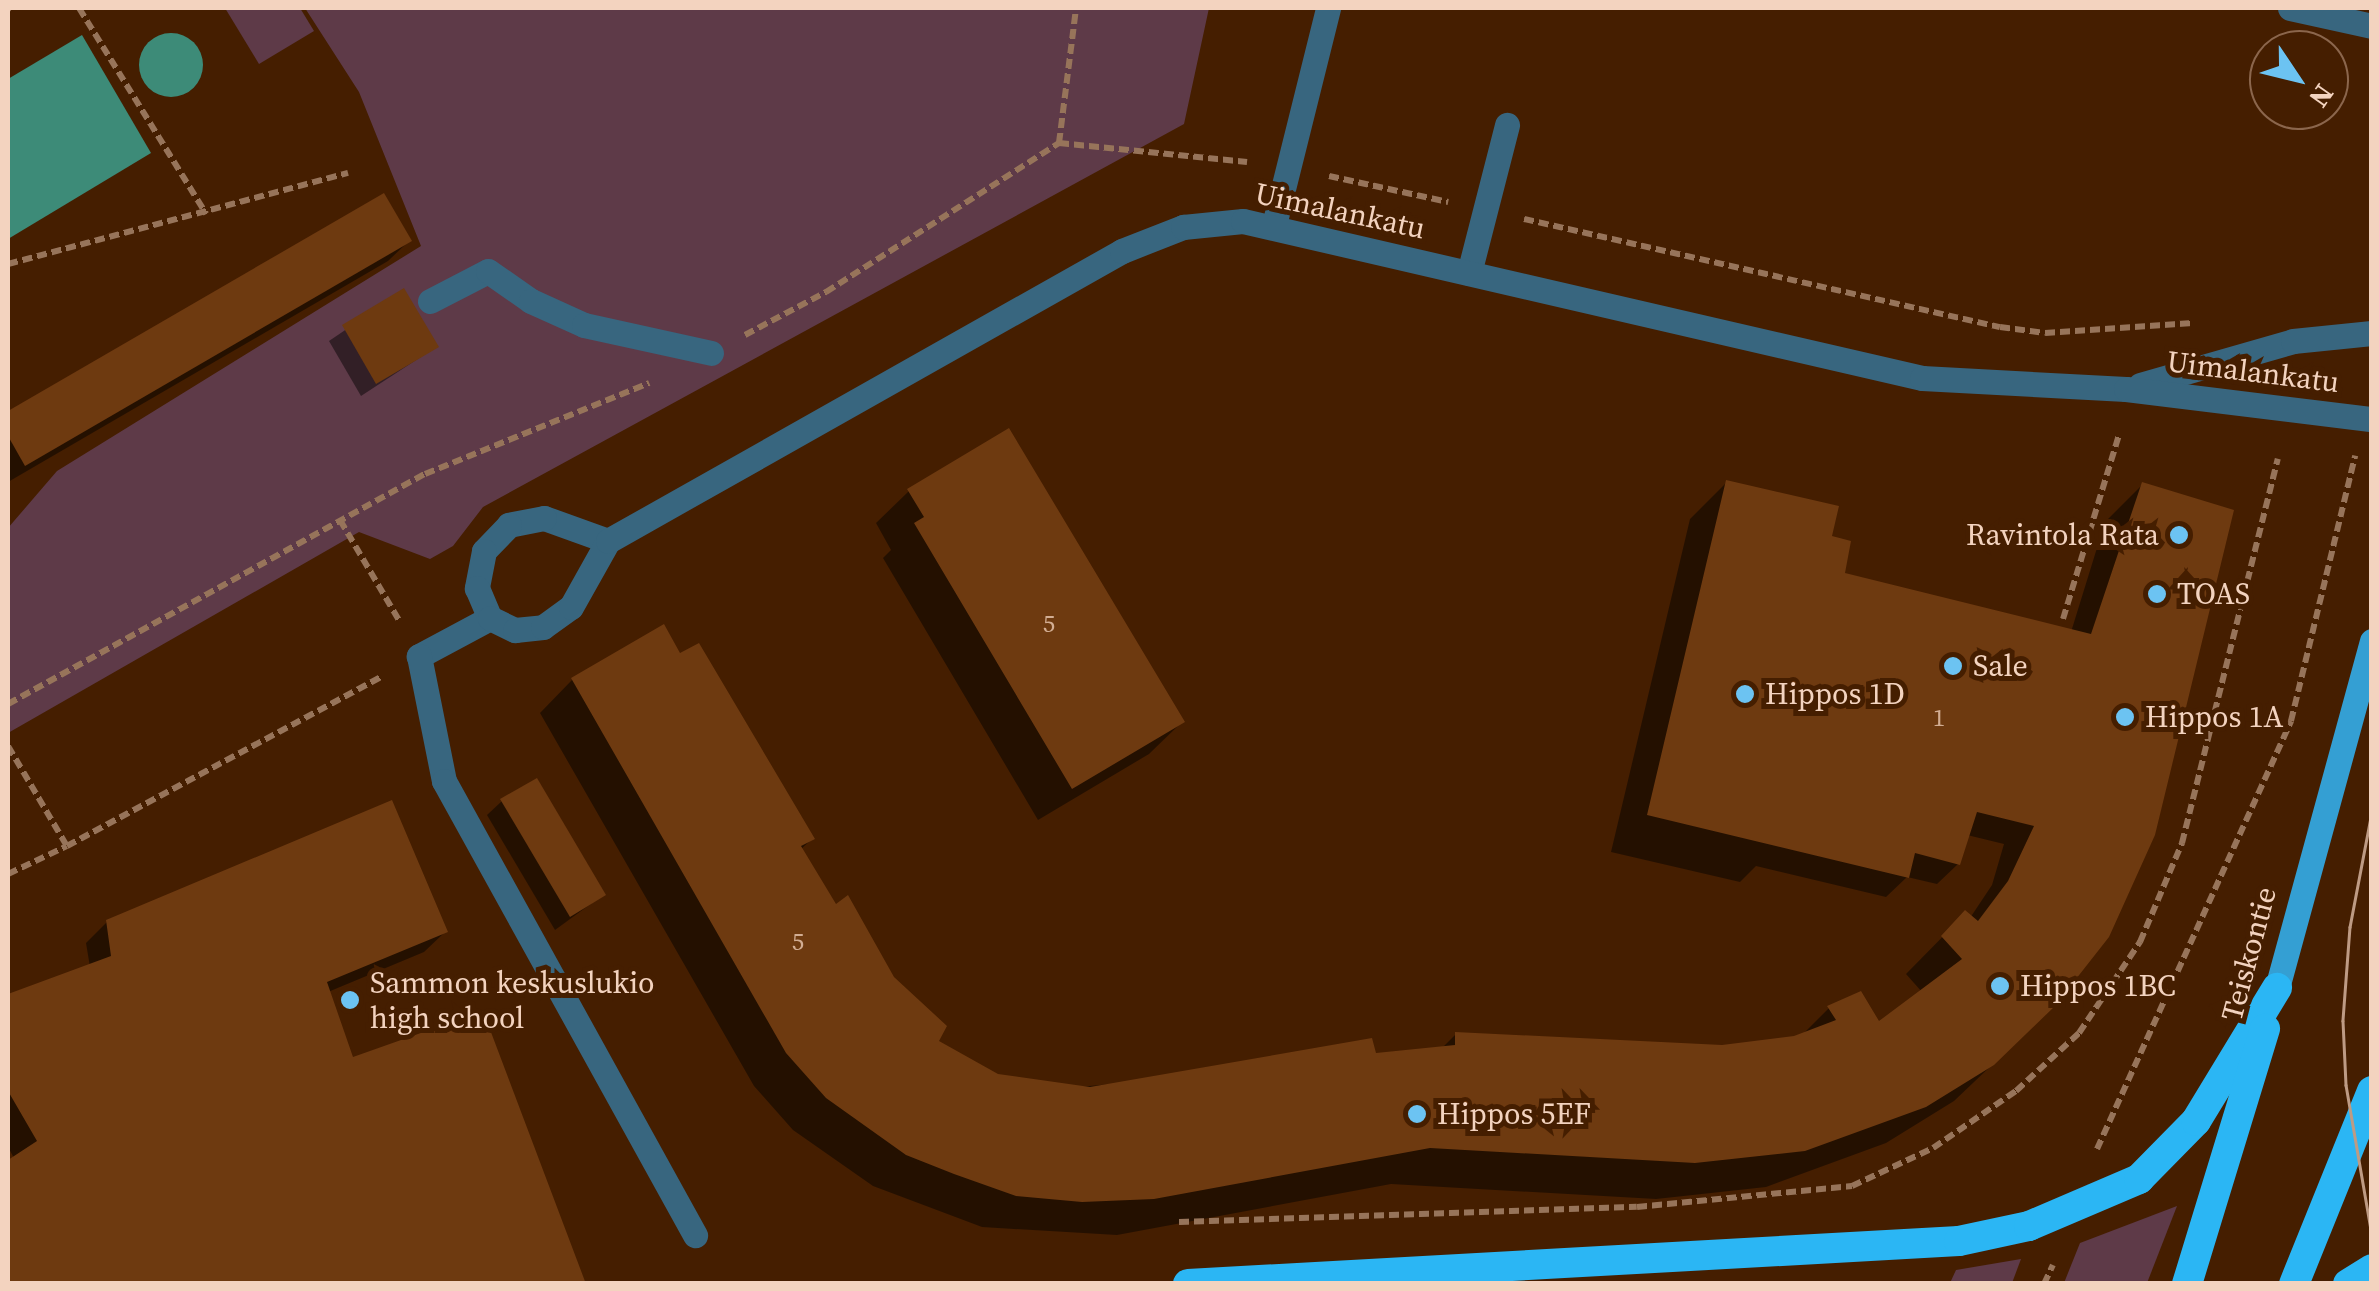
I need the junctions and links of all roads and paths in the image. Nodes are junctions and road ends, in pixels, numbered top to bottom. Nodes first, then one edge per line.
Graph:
1 (78, 8) edge
2 (1076, 8) edge
3 (1328, 8) edge
4 (2290, 8) edge
5 (2372, 26) edge
6 (1507, 126) dead end
7 (1059, 143) junction
8 (1293, 169) junction
9 (348, 172) dead end
10 (1485, 210) junction
11 (206, 214) junction
12 (1274, 226) junction
13 (8, 264) edge
14 (1468, 273) junction
15 (430, 301) dead end
16 (2204, 322) dead end
17 (2372, 333) edge
18 (711, 353) junction
19 (2126, 389) junction
20 (2367, 419) edge
21 (2120, 436) dead end
22 (2278, 458) dead end
23 (340, 520) junction
24 (608, 542) junction
25 (490, 618) junction
26 (2063, 619) dead end
27 (2372, 641) edge
28 (419, 656) junction
29 (8, 704) edge
30 (8, 746) edge
31 (67, 846) junction
32 (8, 874) edge
33 (2277, 988) junction
34 (2372, 1091) edge
35 (2097, 1150) dead end
36 (1178, 1222) dead end
37 (695, 1235) dead end
38 (2053, 1265) dead end
39 (2372, 1269) edge
40 (1188, 1284) edge
41 (2044, 1284) edge
42 (2187, 1284) edge
43 (2294, 1284) edge
44 (2348, 1284) edge

1 - 11 path
2 - 7 path
3 - 8 street
4 - 5 street
6 - 10 street
7 - 8 path
7 - 18 path
8 - 10 path
8 - 12 street
9 - 11 path
10 - 14 street
10 - 16 path
11 - 13 path
12 - 14 street, Uimalankatu
12 - 24 street, Uimalankatu
14 - 19 street, Uimalankatu
15 - 18 street
17 - 19 street, Uimalankatu
18 - 23 path
19 - 20 street, Uimalankatu
20 - 35 path
21 - 26 path
22 - 36 path
23 - 28 path
23 - 29 path
24 - 25 street
24 - 25 street
25 - 28 street
27 - 33 main road, Teiskontie
28 - 31 path
28 - 37 street
30 - 31 path
31 - 32 path
33 - 40 highway
33 - 42 highway, Teiskontie
34 - 43 highway
38 - 41 path
39 - 44 highway

